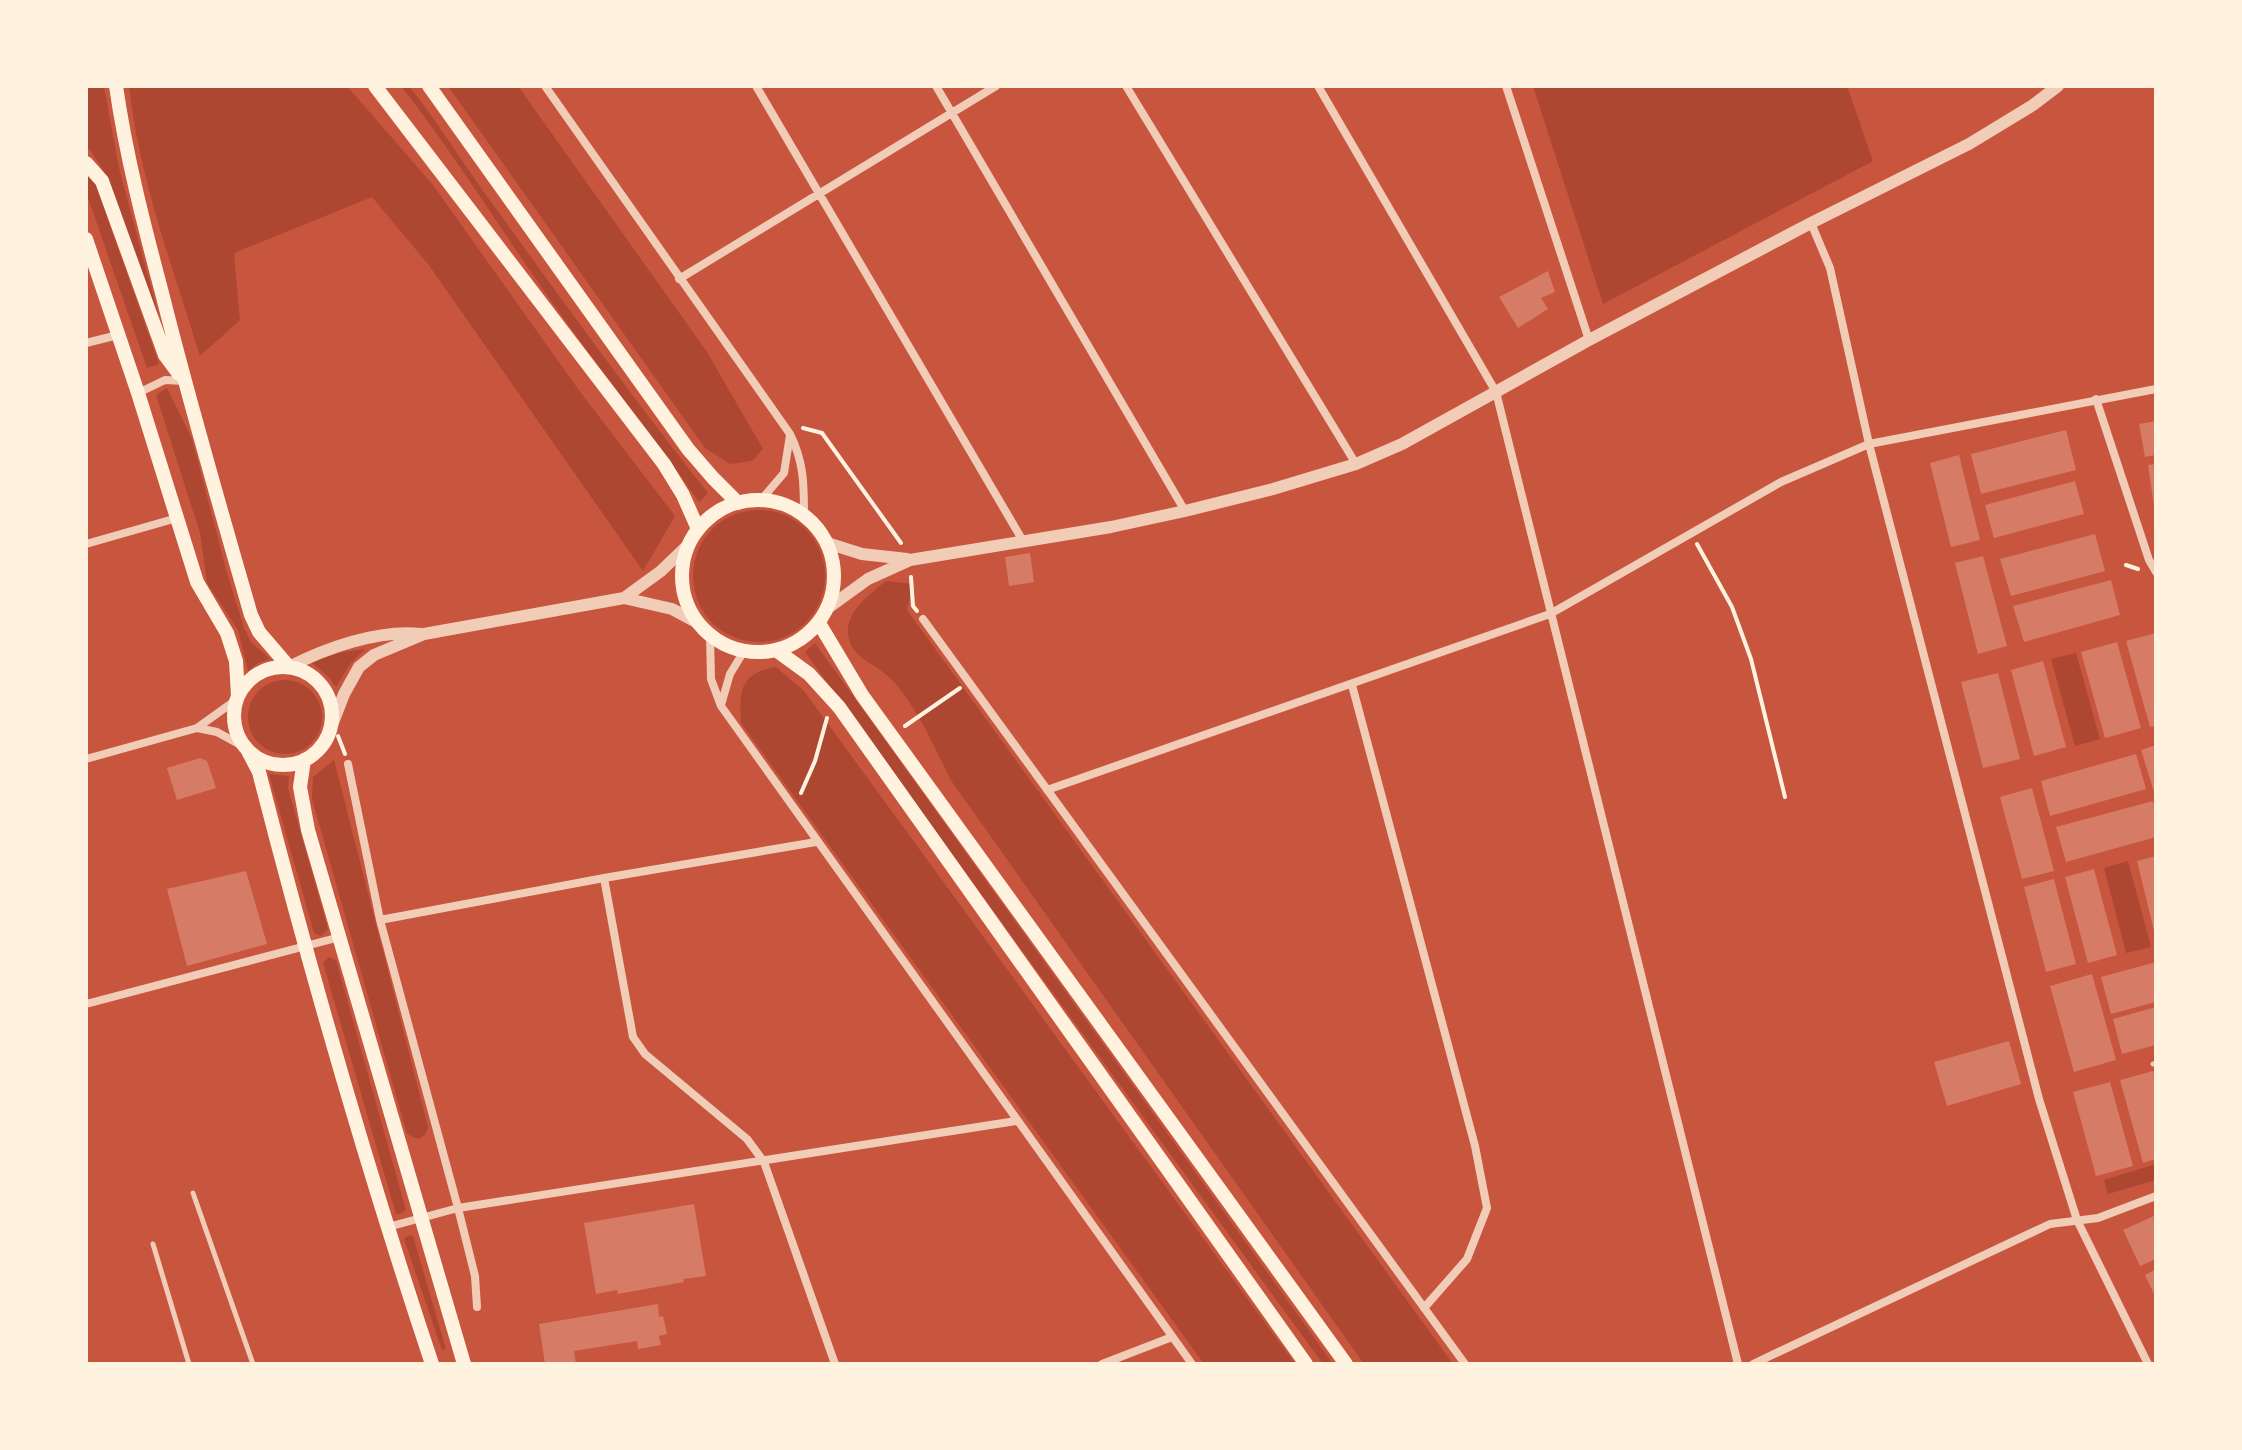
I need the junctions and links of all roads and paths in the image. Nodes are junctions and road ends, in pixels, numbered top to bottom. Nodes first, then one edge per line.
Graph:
1 (116, 86) edge
2 (375, 86) edge
3 (429, 86) edge
4 (545, 86) edge
5 (756, 86) edge
6 (936, 86) edge
7 (996, 86) edge
8 (1126, 86) edge
9 (1318, 86) edge
10 (1506, 86) edge
11 (2058, 86) edge
12 (952, 112) junction
13 (86, 163) edge
14 (820, 193) junction
15 (1811, 223) junction
16 (86, 239) edge
17 (679, 279) junction
18 (118, 335) junction
19 (1589, 340) junction
20 (86, 343) edge
21 (184, 381) junction
22 (2156, 389) edge
23 (1496, 392) junction
24 (138, 393) junction
25 (2096, 399) junction
26 (781, 421) junction
27 (790, 434) junction
28 (1869, 444) junction
29 (1356, 464) junction
30 (761, 500) junction
31 (738, 503) junction
32 (1185, 511) junction
33 (804, 515) junction
34 (177, 518) junction
35 (698, 529) junction
36 (1691, 534) junction
37 (1023, 541) junction
38 (827, 543) junction
39 (86, 544) edge
40 (689, 544) junction
41 (910, 560) junction
42 (2156, 572) edge
43 (624, 598) junction
44 (828, 608) junction
45 (1550, 614) junction
46 (923, 619) joint
47 (698, 623) junction
48 (819, 623) junction
49 (424, 634) junction
50 (710, 635) junction
51 (776, 650) junction
52 (744, 651) junction
53 (289, 667) junction
54 (969, 682) junction
55 (1352, 685) junction
56 (237, 698) junction
57 (833, 698) junction
58 (721, 706) junction
59 (332, 725) junction
60 (197, 728) junction
61 (891, 736) junction
62 (247, 749) junction
63 (86, 759) edge
64 (304, 760) junction
65 (348, 764) joint
66 (1047, 790) junction
67 (1785, 797) dead end
68 (792, 809) junction
69 (816, 842) junction
70 (604, 878) junction
71 (380, 920) junction
72 (340, 937) junction
73 (304, 946) junction
74 (86, 1004) edge
75 (1016, 1121) junction
76 (764, 1162) junction
77 (193, 1193) dead end
78 (2156, 1196) edge
79 (458, 1208) junction
80 (422, 1216) junction
81 (2077, 1220) junction
82 (388, 1227) junction
83 (153, 1244) dead end
84 (477, 1307) dead end
85 (1424, 1308) junction
86 (1172, 1337) junction
87 (189, 1364) edge
88 (253, 1364) edge
89 (432, 1364) edge
90 (464, 1364) edge
91 (835, 1364) edge
92 (1102, 1364) edge
93 (1192, 1364) edge
94 (1306, 1364) edge
95 (1346, 1364) edge
96 (1465, 1364) edge
97 (1738, 1364) edge
98 (1753, 1364) edge
99 (2148, 1364) edge

1 - 21 main road
2 - 35 main road
3 - 31 main road
4 - 17 street
5 - 14 street
6 - 12 street
7 - 12 street
8 - 29 street
9 - 23 street
10 - 19 street
11 - 15 street
12 - 14 street
12 - 32 street
13 - 21 main road
14 - 17 street
14 - 37 street
15 - 19 street
15 - 28 street
16 - 18 main road
17 - 26 street
18 - 20 street
18 - 24 main road
19 - 23 street
21 - 24 street
21 - 53 main road
22 - 25 street
23 - 29 street
23 - 45 street
24 - 34 main road
25 - 28 street
25 - 42 street
26 - 27 street
26 - 41 path
27 - 30 street
27 - 33 street
28 - 36 street
28 - 81 street
29 - 32 street
30 - 31 main road
30 - 33 main road
31 - 35 main road
32 - 37 street
33 - 38 main road
34 - 39 street
34 - 56 main road
35 - 40 main road
36 - 45 street
36 - 67 path
37 - 41 street
38 - 41 street
38 - 44 main road
40 - 43 street
40 - 47 main road
41 - 44 street
41 - 46 path
43 - 47 street
43 - 49 street
44 - 48 main road
45 - 55 street
45 - 97 street
46 - 54 street
47 - 50 main road
48 - 51 main road
48 - 61 main road
49 - 53 street
49 - 59 street
50 - 52 main road
50 - 58 street
51 - 52 main road
51 - 57 main road
52 - 58 street
53 - 56 main road
53 - 59 main road
54 - 61 path
54 - 66 street
55 - 66 street
55 - 85 street
56 - 60 street
56 - 62 main road
57 - 68 path
57 - 94 main road
58 - 68 street
59 - 64 main road
59 - 65 path
60 - 62 street
60 - 63 street
61 - 95 main road
62 - 64 main road
62 - 73 main road
64 - 72 main road
65 - 71 street
66 - 85 street
68 - 69 street
69 - 70 street
69 - 75 street
70 - 71 street
70 - 76 street
71 - 79 street
72 - 73 street
72 - 80 main road
73 - 74 street
73 - 82 main road
75 - 76 street
75 - 86 street
76 - 79 street
76 - 91 street
77 - 88 lane
78 - 81 street
79 - 80 street
79 - 84 street
80 - 82 street
80 - 90 main road
81 - 98 street
81 - 99 street
82 - 89 main road
83 - 87 lane
85 - 96 street
86 - 92 street
86 - 93 street

